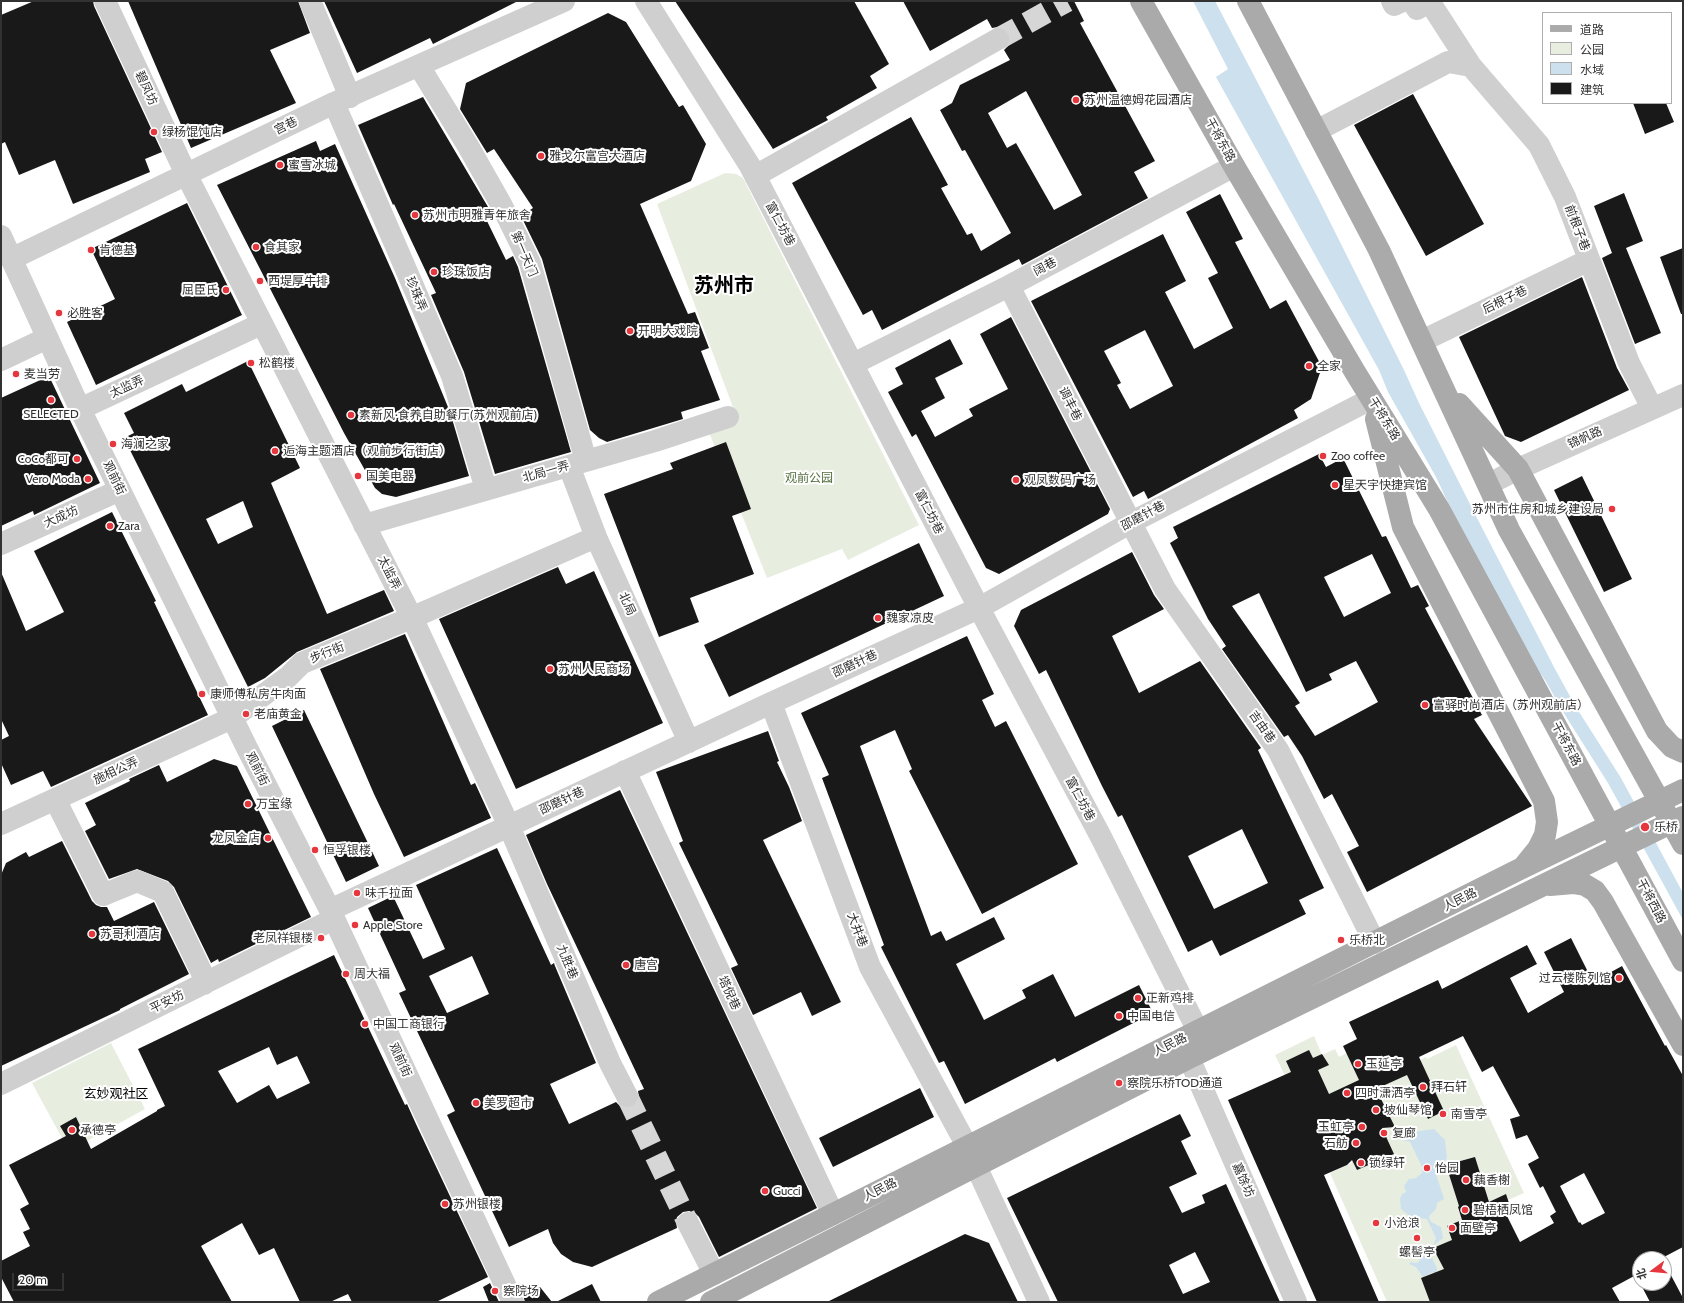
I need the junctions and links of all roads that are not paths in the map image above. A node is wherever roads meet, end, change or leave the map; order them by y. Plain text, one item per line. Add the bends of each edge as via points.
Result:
1 (105, 1) edge
2 (310, 1) edge
3 (564, 1) edge
4 (646, 1) edge
5 (1142, 1) edge
6 (1248, 1) edge
7 (1392, 1) edge
8 (1403, 1) edge
9 (1412, 1) edge
10 (1429, 1) edge
11 (998, 39) tunnel mouth
12 (419, 66) junction
13 (1471, 66) junction
14 (342, 100) junction
15 (1316, 132) junction
16 (1234, 166) junction
17 (186, 174) junction
18 (755, 176) junction
19 (1, 236) edge
20 (11, 259) junction
21 (1589, 260) junction
22 (1009, 286) junction
23 (261, 324) junction
24 (47, 338) junction
25 (1422, 341) junction
26 (1, 360) edge
27 (853, 364) junction
28 (1444, 388) junction
29 (1683, 395) edge
30 (1371, 399) junction
31 (1652, 408) junction
32 (80, 409) junction
33 (728, 417) dead end
34 (577, 463) junction
35 (1518, 469) junction
36 (1489, 484) junction
37 (120, 490) junction
38 (486, 490) junction
39 (1130, 523) junction
40 (364, 525) junction
41 (596, 537) junction
42 (1, 544) edge
43 (979, 608) junction
44 (412, 618) junction
45 (771, 703) junction
46 (232, 718) junction
47 (689, 742) junction
48 (1683, 752) edge
49 (625, 772) junction
50 (1683, 790) edge
51 (55, 799) junction
52 (1676, 817) edge
53 (1, 824) edge
54 (509, 826) junction
55 (1618, 842) joint
56 (1683, 844) edge
57 (1520, 869) junction
58 (1539, 887) junction
59 (332, 914) junction
60 (1375, 943) junction
61 (1683, 961) edge
62 (204, 984) junction
63 (1198, 1031) junction
64 (1683, 1045) edge
65 (1189, 1058) junction
66 (1, 1084) edge
67 (628, 1096) tunnel mouth
68 (967, 1146) junction
69 (976, 1166) junction
70 (833, 1214) junction
71 (688, 1223) tunnel mouth
72 (714, 1274) junction
73 (512, 1302) edge
74 (658, 1302) edge
75 (711, 1302) edge
76 (1039, 1302) edge
77 (1296, 1302) edge

1 - 17 street, 碧凤坊
2 - 14 street, 珍珠弄
3 - 12 street, 宫巷
4 - 18 street, 富仁坊巷
5 - 16 main road, 干将东路
6 - 15 main road
7 - 8 street via 1394,5
9 - 10 street, 前根子巷 via 1417,9
10 - 13 street, 前根子巷
11 - 18 street
12 - 14 street, 宫巷
12 - 34 street, 第一天门 via 502,206 530,263
13 - 15 street via 1448,62
13 - 21 street, 前根子巷 via 1539,145 1565,197
14 - 17 street, 宫巷
14 - 38 street, 珍珠弄 via 452,376
15 - 25 main road via 1379,250
16 - 22 street, 阔巷
16 - 30 main road, 干将东路
17 - 20 street, 宫巷
17 - 23 street, 太监弄
18 - 27 street, 富仁坊巷
19 - 20 street, 观前街
20 - 24 street, 观前街
21 - 25 street, 后根子巷
21 - 31 street, 前根子巷 via 1629,363
22 - 27 street, 阔巷
22 - 39 street, 调丰巷
23 - 32 street, 太监弄
23 - 40 street, 太监弄
24 - 26 street
24 - 32 street, 观前街
25 - 28 main road
27 - 43 street, 富仁坊巷
28 - 35 main road
28 - 36 main road
29 - 31 street, 锦帆路
30 - 39 street, 邵磨针巷
30 - 55 main road, 干将东路 via 1440,509
30 - 57 main road via 1403,527 1544,802 1547,822 1543,841
31 - 35 street, 锦帆路
32 - 37 street, 观前街
33 - 34 street, 北局一弄
34 - 38 street, 北局一弄
34 - 41 street, 北局
35 - 36 street, 锦帆路
35 - 48 main road via 1657,731 1672,747
36 - 52 main road via 1510,530
37 - 42 street, 大成坊
37 - 46 street, 观前街
38 - 40 street, 北局一弄
39 - 43 street, 邵磨针巷
39 - 60 street, 吉由巷 via 1165,590 1278,750
40 - 44 street, 太监弄
41 - 44 street, 步行街
41 - 47 street, 北局
43 - 45 street, 邵磨针巷
43 - 63 street, 富仁坊巷 via 1101,837
44 - 46 street, 步行街 via 302,663 288,677
44 - 54 street, 太监弄
45 - 47 street, 邵磨针巷
45 - 68 street, 大井巷 via 870,967
46 - 51 street, 施相公弄
46 - 59 street, 观前街
47 - 49 street, 邵磨针巷
49 - 54 street, 邵磨针巷
49 - 70 street, 塔倪巷
50 - 57 main road, 人民路
51 - 53 street, 施相公弄
51 - 62 street via 103,895 137,881 163,892 202,973
52 - 56 main road
52 - 58 main road, 人民路
54 - 59 street, 邵磨针巷
54 - 67 street, 九胜巷 via 610,1063
55 - 61 main road, 干将西路
57 - 60 main road, 人民路
58 - 64 main road via 1573,883 1585,885 1595,891 1604,902
58 - 65 main road, 人民路
59 - 62 street, 平安坊
59 - 73 street, 观前街
60 - 63 main road, 人民路
62 - 66 street, 平安坊
63 - 68 main road, 人民路
65 - 69 main road, 人民路
65 - 77 street, 嘉馀坊
68 - 70 main road, 人民路
69 - 75 main road, 人民路
69 - 76 street
70 - 72 main road, 人民路
71 - 72 street
72 - 74 main road, 人民路

